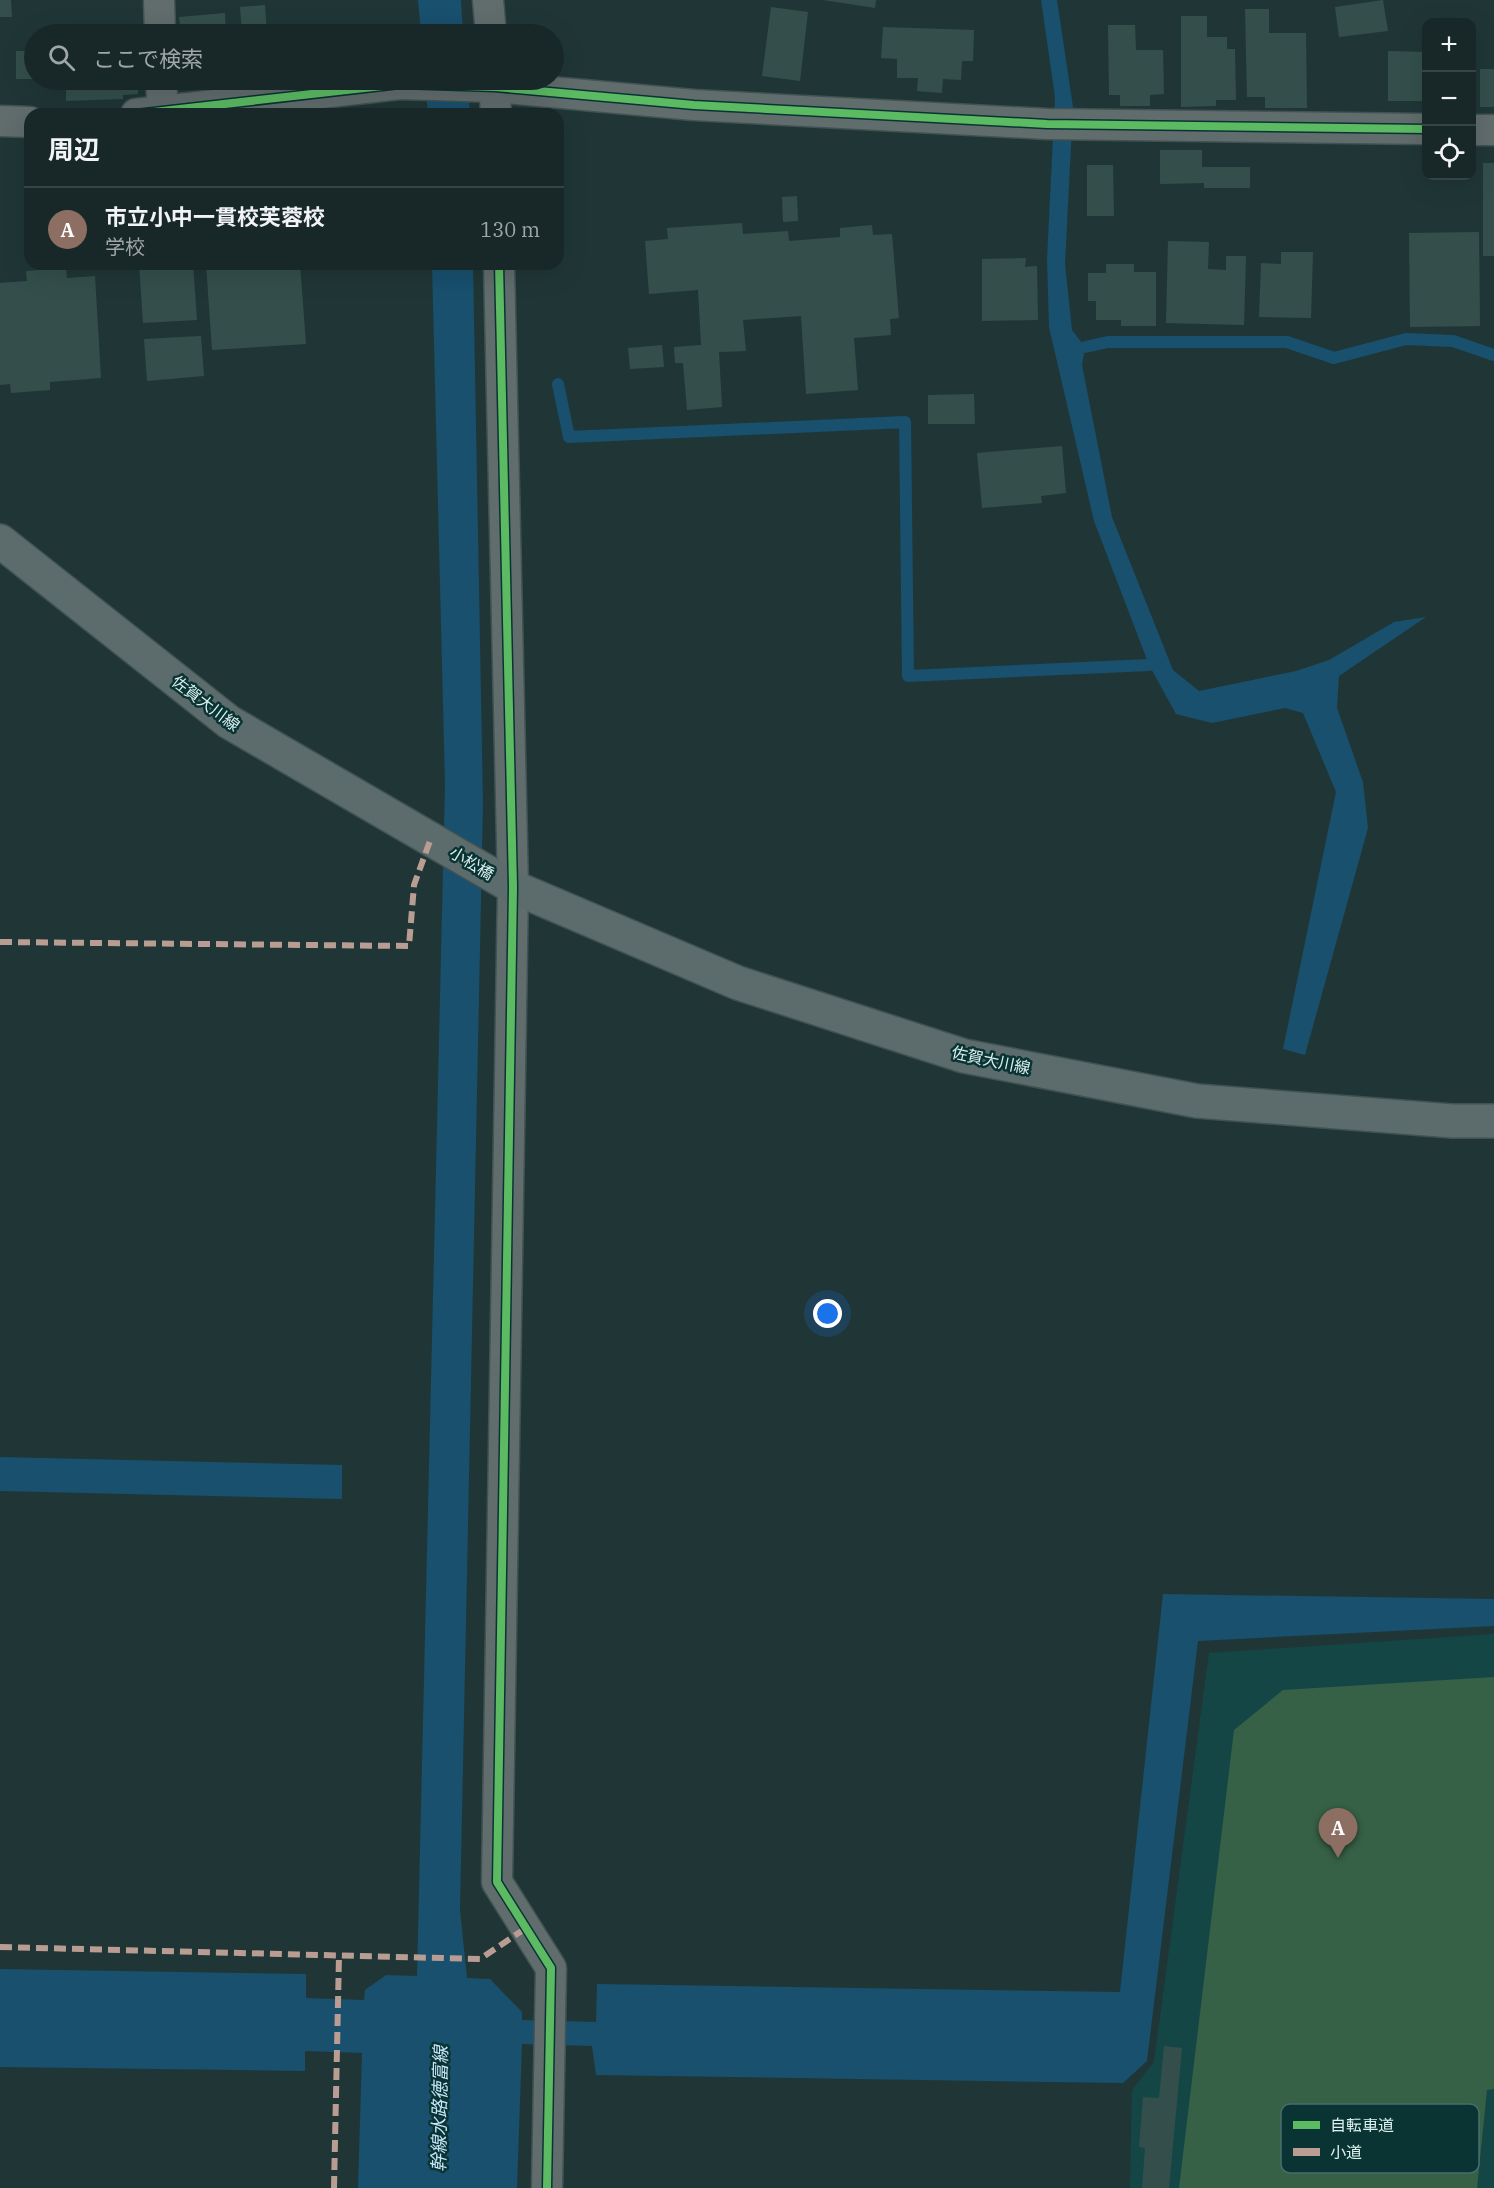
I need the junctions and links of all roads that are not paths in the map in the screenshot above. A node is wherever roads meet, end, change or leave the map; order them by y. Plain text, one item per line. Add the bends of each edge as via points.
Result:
1 (159, 0) edge
2 (488, 0) edge
3 (160, 24) edge
4 (490, 24) edge
5 (158, 90) edge
6 (348, 90) edge
7 (457, 90) edge
8 (495, 94) edge
9 (152, 108) edge
10 (193, 108) edge
11 (0, 121) edge
12 (24, 122) edge
13 (1422, 129) edge
14 (1476, 130) edge
15 (1494, 130) edge
16 (499, 270) edge
17 (0, 541) edge
18 (431, 838) joint
19 (513, 887) junction
20 (1494, 1121) edge
21 (547, 2188) edge

1 - 3 street
2 - 4 street
5 - 9 street
6 - 10 street
7 - 8 street
8 - 13 street via 1047,124
11 - 12 street
14 - 15 street
16 - 19 street
17 - 18 main road, 佐賀大川線 via 229,722
18 - 19 main road, 小松橋
19 - 20 main road, 佐賀大川線 via 738,983 964,1056 1197,1101
19 - 21 street via 497,1882 551,1968

